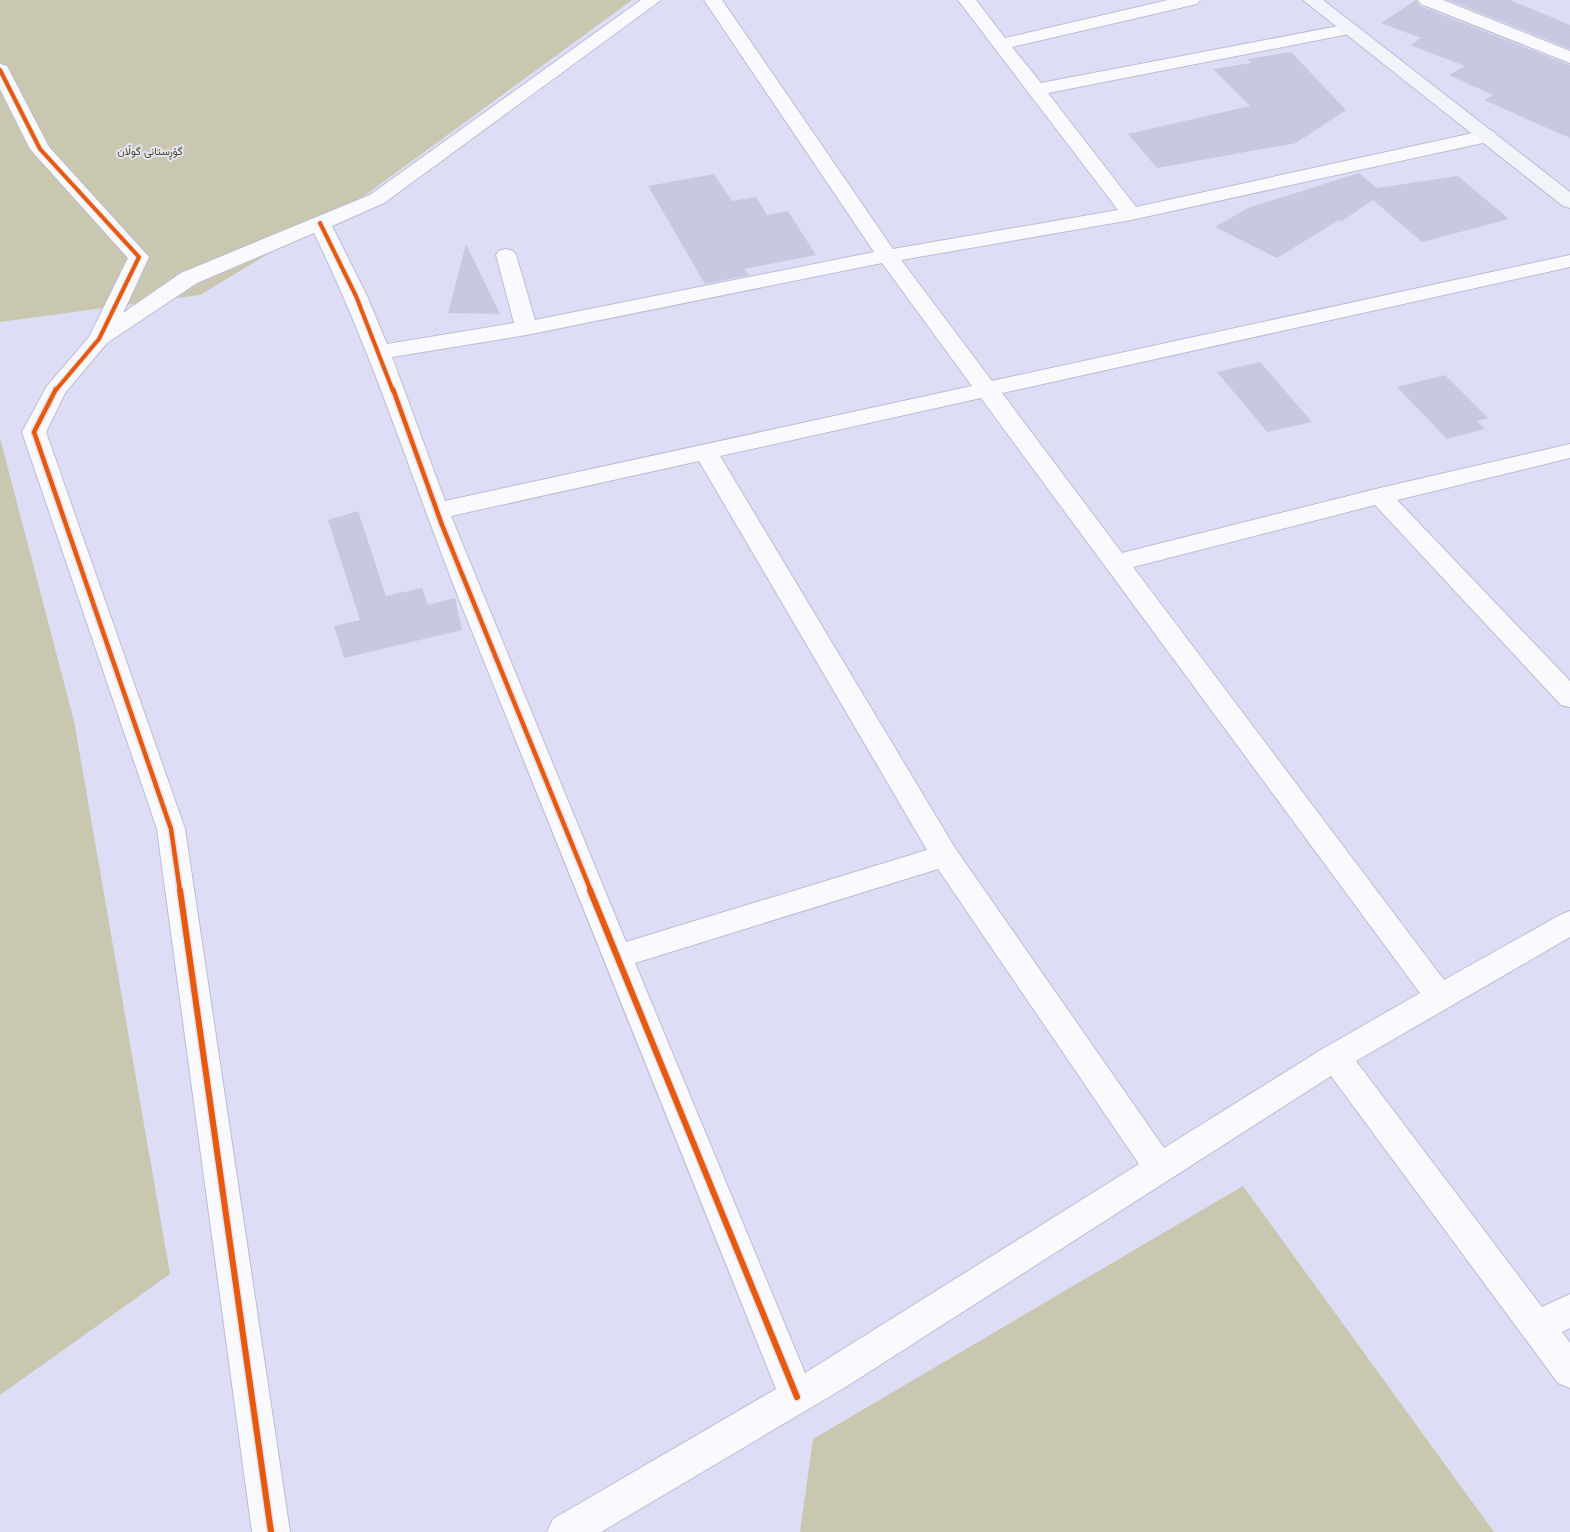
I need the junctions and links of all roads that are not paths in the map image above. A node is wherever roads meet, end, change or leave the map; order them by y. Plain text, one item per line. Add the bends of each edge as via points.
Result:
1 (652, 0) edge
2 (713, 0) edge
3 (967, 0) edge
4 (1191, 0) edge
5 (1312, 0) edge
6 (1426, 0) edge
7 (1349, 29) junction
8 (1002, 44) junction
9 (1570, 56) edge
10 (0, 70) edge
11 (1036, 90) junction
12 (1487, 136) junction
13 (1570, 202) edge
14 (1131, 214) junction
15 (320, 223) junction
16 (506, 255) dead end
17 (887, 256) junction
18 (1570, 261) edge
19 (526, 328) junction
20 (99, 339) junction
21 (379, 352) junction
22 (987, 390) junction
23 (1570, 451) edge
24 (706, 452) junction
25 (1380, 496) junction
26 (437, 511) junction
27 (1116, 563) junction
28 (1570, 698) edge
29 (945, 856) junction
30 (1570, 922) edge
31 (618, 956) junction
32 (1440, 997) junction
33 (1335, 1057) junction
34 (1159, 1167) junction
35 (1570, 1310) edge
36 (1537, 1326) junction
37 (1570, 1371) edge
38 (797, 1397) junction
39 (271, 1532) edge
40 (566, 1532) edge

1 - 15 street via 377,199
2 - 17 street
3 - 8 street
4 - 8 street
5 - 7 street
6 - 9 street
7 - 11 street
7 - 12 street
8 - 11 street
10 - 20 street via 40,149 139,257
11 - 14 street
12 - 13 street
12 - 14 street
14 - 17 street
15 - 20 street via 189,278
15 - 21 street
16 - 19 street
17 - 19 street
17 - 22 street
18 - 22 street
19 - 21 street
20 - 39 street via 55,391 34,432 171,828
21 - 26 street
22 - 24 street
22 - 27 street
23 - 25 street
24 - 26 street
24 - 29 street
25 - 27 street
25 - 28 street
26 - 31 street
27 - 32 street
29 - 31 street
29 - 34 street
30 - 32 street
31 - 38 street
32 - 33 street
33 - 34 street
33 - 36 street
34 - 38 street
35 - 36 street
36 - 37 street
38 - 40 street

